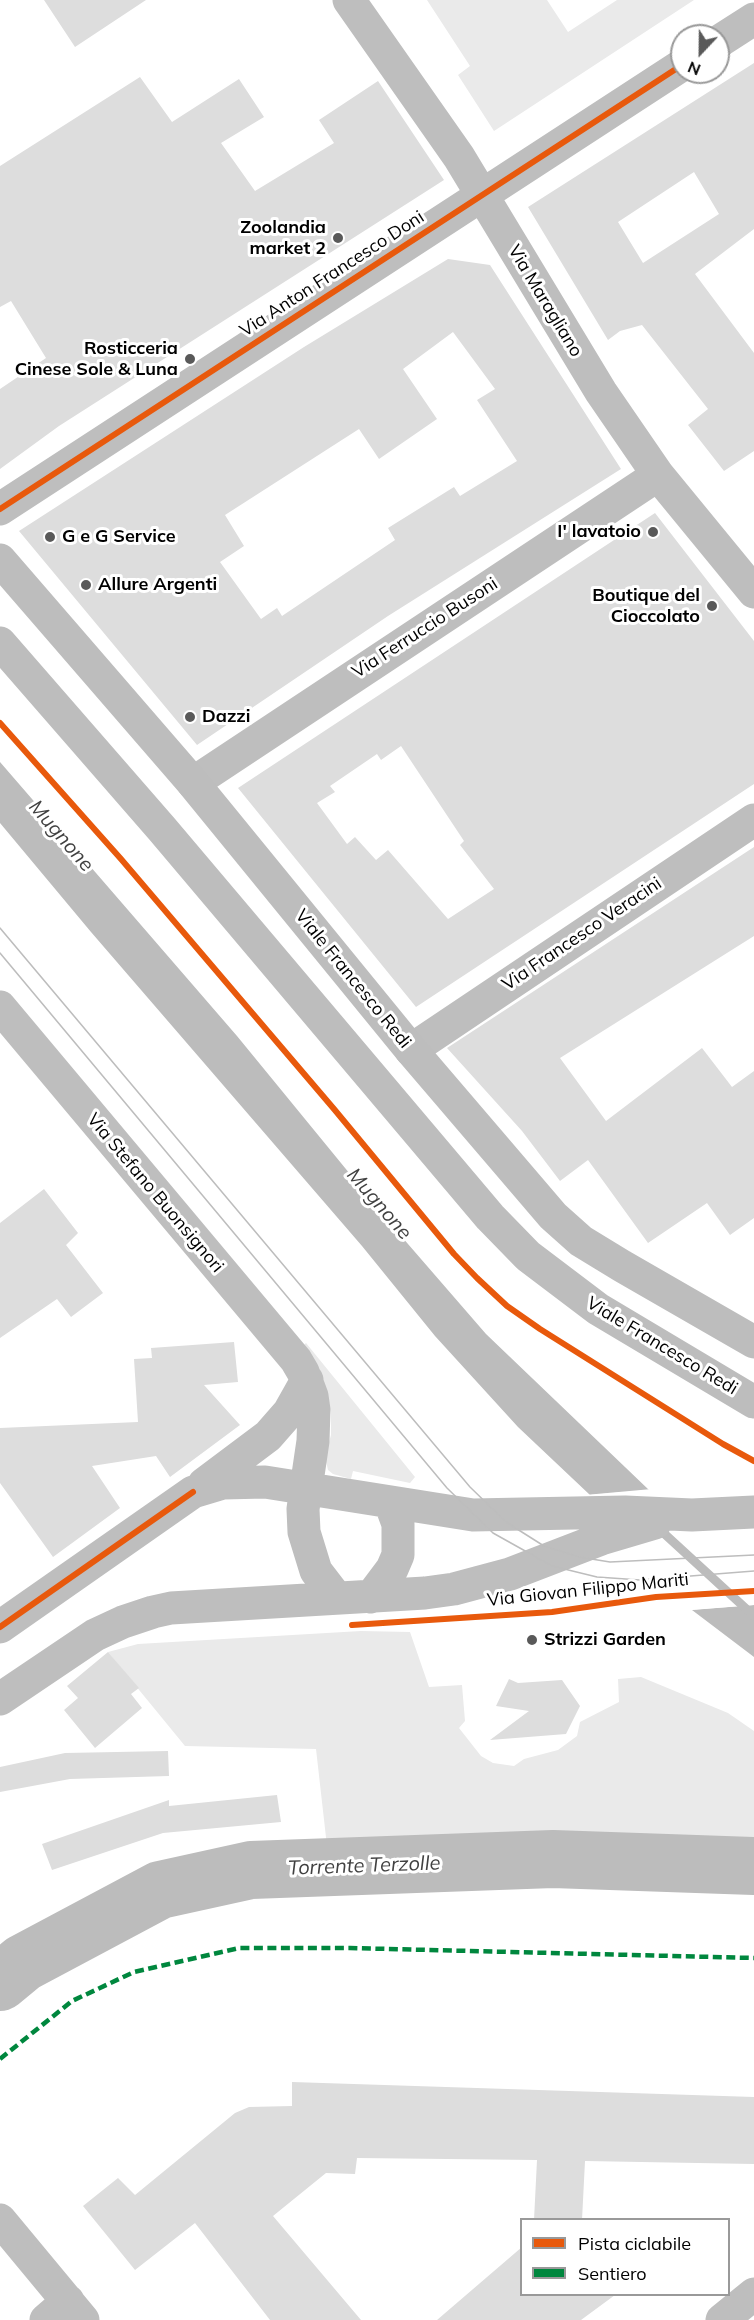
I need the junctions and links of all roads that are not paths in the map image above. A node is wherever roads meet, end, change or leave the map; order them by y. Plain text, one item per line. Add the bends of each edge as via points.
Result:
1 (349, 0) edge
2 (754, 19) edge
3 (730, 34) edge
4 (670, 73) edge
5 (481, 194) junction
6 (658, 475) junction
7 (0, 509) edge
8 (0, 560) edge
9 (754, 592) edge
10 (0, 643) edge
11 (193, 783) junction
12 (754, 820) edge
13 (0, 1007) edge
14 (411, 1050) junction
15 (754, 1342) edge
16 (307, 1380) junction
17 (754, 1402) edge
18 (306, 1489) junction
19 (193, 1492) junction
20 (390, 1502) junction
21 (754, 1512) edge
22 (692, 1515) junction
23 (336, 1597) junction
24 (371, 1597) junction
25 (0, 1627) edge
26 (0, 1699) edge
27 (0, 2220) edge
28 (754, 2294) edge
29 (66, 2314) edge
30 (722, 2320) edge

1 - 5 street, Via Maragliano
2 - 3 street
4 - 5 street, Via Anton Francesco Doni
5 - 6 street, Via Maragliano via 601,392
5 - 7 street, Via Anton Francesco Doni
6 - 9 street, Via Maragliano
6 - 11 street, Via Ferruccio Busoni
8 - 11 main road, Viale Francesco Redi
10 - 17 main road, Viale Francesco Redi via 490,1217 528,1256 598,1309
11 - 14 main road, Viale Francesco Redi
12 - 14 street, Via Francesco Veracini
13 - 16 street, Via Stefano Buonsignori via 296,1360
14 - 15 main road, Viale Francesco Redi via 565,1228 621,1266
16 - 18 street, Via Stefano Buonsignori via 314,1410
16 - 19 street via 289,1412 268,1436
18 - 19 street, Via Giovan Filippo Mariti via 245,1481
18 - 20 street, Via Giovan Filippo Mariti
18 - 23 street via 304,1519 308,1547 322,1582
19 - 25 street, Via Giovan Filippo Mariti
20 - 22 street, Via Giovan Filippo Mariti via 473,1515
20 - 24 street via 398,1524 398,1555
21 - 22 street, Via Giovan Filippo Mariti
22 - 24 street, Via Giovan Filippo Mariti via 601,1539 545,1562 454,1589
23 - 24 street, Via Giovan Filippo Mariti
23 - 26 street, Via Giovan Filippo Mariti via 171,1608 138,1617 95,1635
27 - 29 street
28 - 30 street

